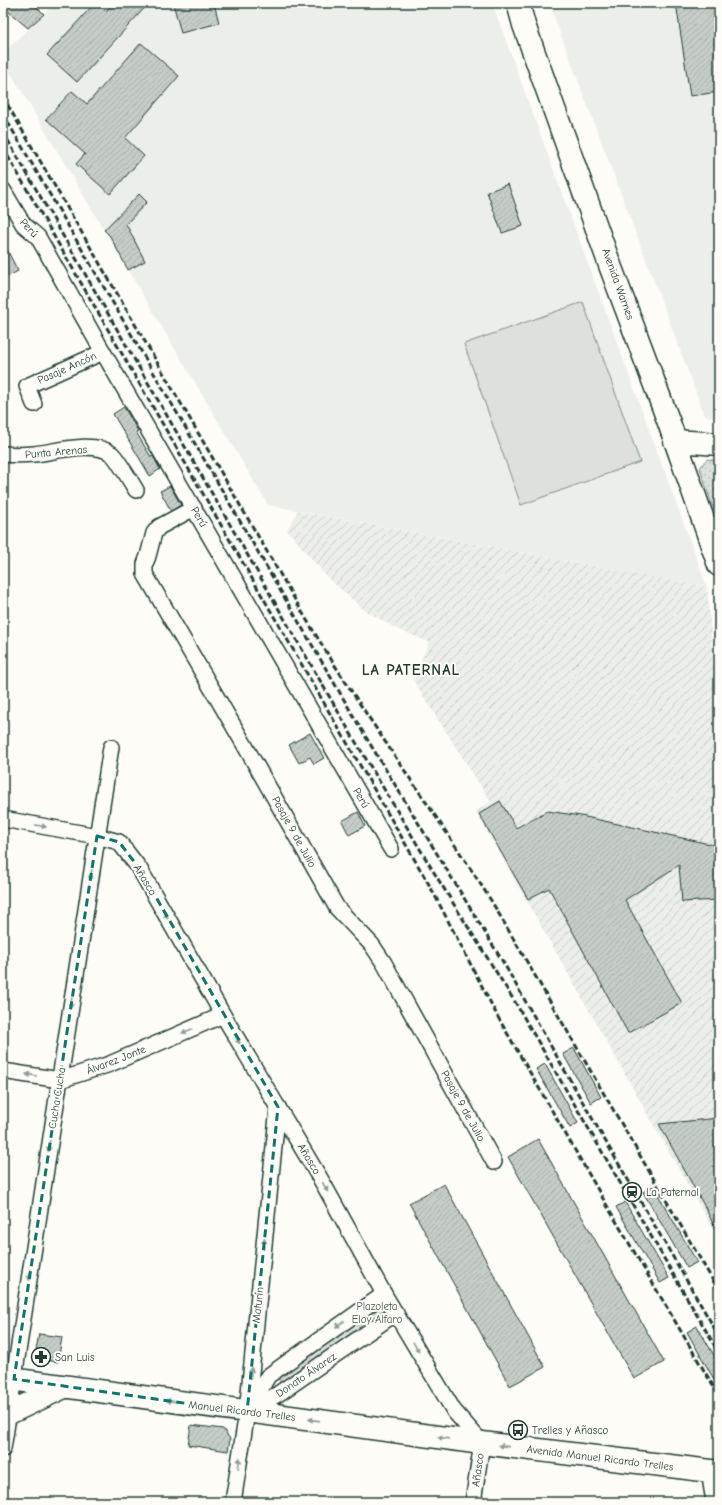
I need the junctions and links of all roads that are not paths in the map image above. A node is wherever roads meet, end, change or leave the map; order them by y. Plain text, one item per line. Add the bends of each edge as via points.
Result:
1 (518, 3) edge
2 (3, 190) edge
3 (103, 352) junction
4 (34, 404) dead end
5 (675, 441) junction
6 (719, 444) edge
7 (3, 454) edge
8 (136, 490) dead end
9 (194, 508) junction
10 (719, 565) edge
11 (111, 747) dead end
12 (3, 819) edge
13 (97, 836) junction
14 (390, 849) dead end
15 (223, 1016) junction
16 (3, 1071) edge
17 (60, 1080) junction
18 (278, 1107) junction
19 (494, 1162) dead end
20 (384, 1294) junction
21 (396, 1313) junction
22 (9, 1378) edge
23 (64, 1387) junction
24 (247, 1412) junction
25 (6, 1415) edge
26 (482, 1443) junction
27 (3, 1449) edge
28 (714, 1472) edge
29 (233, 1502) edge
30 (473, 1502) edge
31 (714, 1502) edge

1 - 5 main road, Avenida Warnes
2 - 3 street, Perú via 23,224 38,237
3 - 4 street, Pasaje Ancón via 27,386
3 - 9 street, Perú
5 - 6 main road
5 - 10 main road, Avenida Warnes
7 - 8 street, Punta Arenas via 101,448 113,454
9 - 14 street, Perú
9 - 19 street, Pasaje 9 de Julio via 154,533 145,564 145,574 337,908 372,945 384,963
11 - 13 street, Cucha Cucha
12 -> 13 street, Añasco
13 -> 15 street, Añasco via 119,842 139,868
13 -> 17 street, Cucha Cucha
15 -> 17 street, Álvarez Jonte via 110,1064
15 -> 18 street, Añasco
17 -> 16 street, Álvarez Jonte
17 -> 22 street, Cucha Cucha
18 -> 20 street, Añasco
24 -> 18 street, Maturín
20 - 21 street, Añasco
20 -> 24 street, Donato Álvarez via 268,1376
21 - 24 street, Donato Álvarez via 278,1394
21 -> 26 street, Añasco via 454,1411
22 - 23 main road, Manuel Ricardo Trelles
22 - 25 street, Cucha Cucha
24 -> 23 main road, Manuel Ricardo Trelles
23 - 25 main road
26 -> 24 main road, Manuel Ricardo Trelles
29 -> 24 street, Maturín
25 - 27 street, Cucha Cucha
28 -> 26 main road, Avenida Manuel Ricardo Trelles
26 - 30 street, Añasco
28 - 31 street

